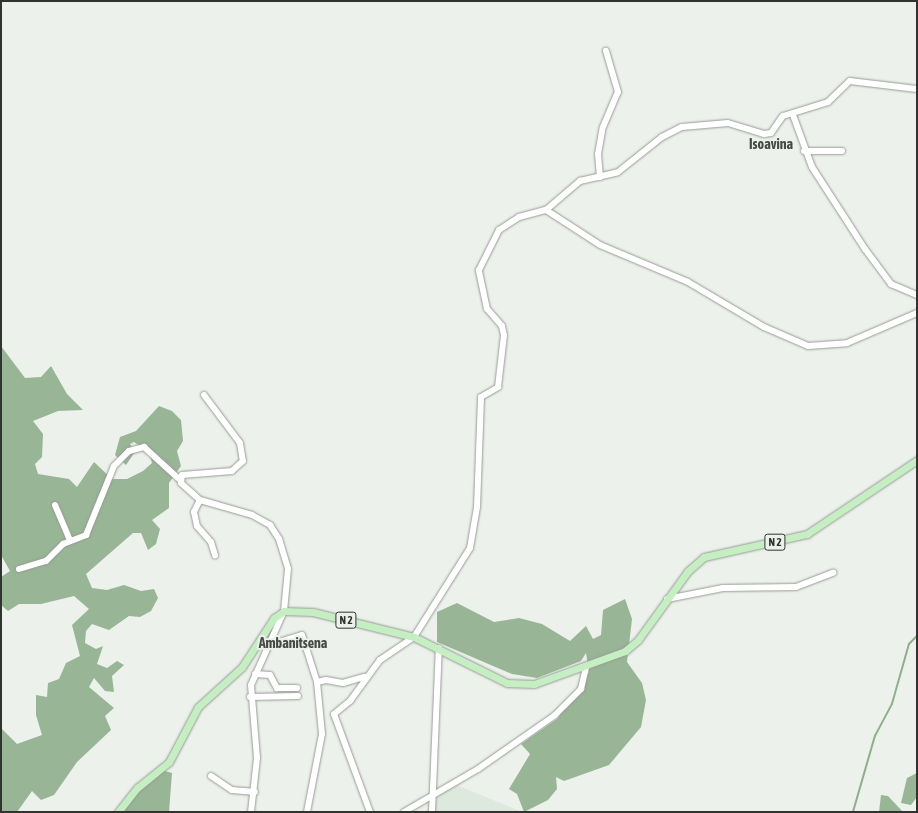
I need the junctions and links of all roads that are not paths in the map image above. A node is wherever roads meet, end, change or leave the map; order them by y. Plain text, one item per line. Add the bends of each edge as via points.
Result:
1 (606, 51) dead end
2 (917, 89) edge
3 (793, 115) junction
4 (804, 151) junction
5 (842, 151) dead end
6 (600, 177) junction
7 (546, 210) junction
8 (917, 295) edge
9 (917, 313) edge
10 (204, 395) dead end
11 (917, 460) edge
12 (179, 479) junction
13 (200, 500) junction
14 (55, 505) dead end
15 (70, 541) junction
16 (215, 555) dead end
17 (19, 569) dead end
18 (832, 573) dead end
19 (667, 599) junction
20 (284, 611) junction
21 (414, 637) junction
22 (269, 645) junction
23 (439, 648) junction
24 (586, 667) junction
25 (255, 674) junction
26 (364, 677) junction
27 (317, 682) junction
28 (297, 688) dead end
29 (298, 696) dead end
30 (250, 697) junction
31 (212, 776) dead end
32 (255, 792) junction
33 (431, 797) junction
34 (118, 812) edge
35 (251, 812) edge
36 (307, 812) edge
37 (370, 812) edge
38 (404, 812) edge
39 (432, 812) edge

1 - 6 street via 618,92 603,127 598,154
2 - 3 street via 850,81 828,102
3 - 4 street
3 - 6 street via 783,116 771,133 764,134 728,123 682,127 636,155 624,169
4 - 5 street
4 - 8 street via 825,190 891,284
6 - 7 street via 580,181 565,190
7 - 9 street via 600,245 688,282 764,326 808,346 842,345
7 - 21 street via 519,217 499,230 479,270 487,308 502,326 504,335 498,387 481,397 477,507 470,548
10 - 12 street via 240,443 243,461 232,471 188,474
11 - 19 main road, N 2 via 807,534 704,557 688,570
12 - 13 street via 187,492
12 - 15 street via 144,447 129,452 114,466 86,534
13 - 16 street via 194,512 197,526 211,542
13 - 20 street via 252,514 274,530 288,569
14 - 15 street
15 - 17 street via 46,561
18 - 19 street via 796,587 723,588
19 - 24 main road, N 2 via 631,647
20 - 21 main road, N 2 via 313,612
20 - 22 street
20 - 34 main road via 274,618 242,667 198,707 169,762 137,788
21 - 23 main road, N 2
21 - 26 street via 397,646
22 - 25 street
22 - 27 street via 302,635
23 - 24 main road, N 2 via 514,684 534,684
23 - 33 street
24 - 33 street via 581,688 555,715 478,769
25 - 28 street via 270,676 277,688
25 - 30 street
26 - 27 street via 343,683 326,680
26 - 37 street via 350,701 334,714
27 - 36 street via 322,734
29 - 30 street
30 - 32 street via 256,758
31 - 32 street via 232,790
32 - 35 street
33 - 38 street
33 - 39 street

